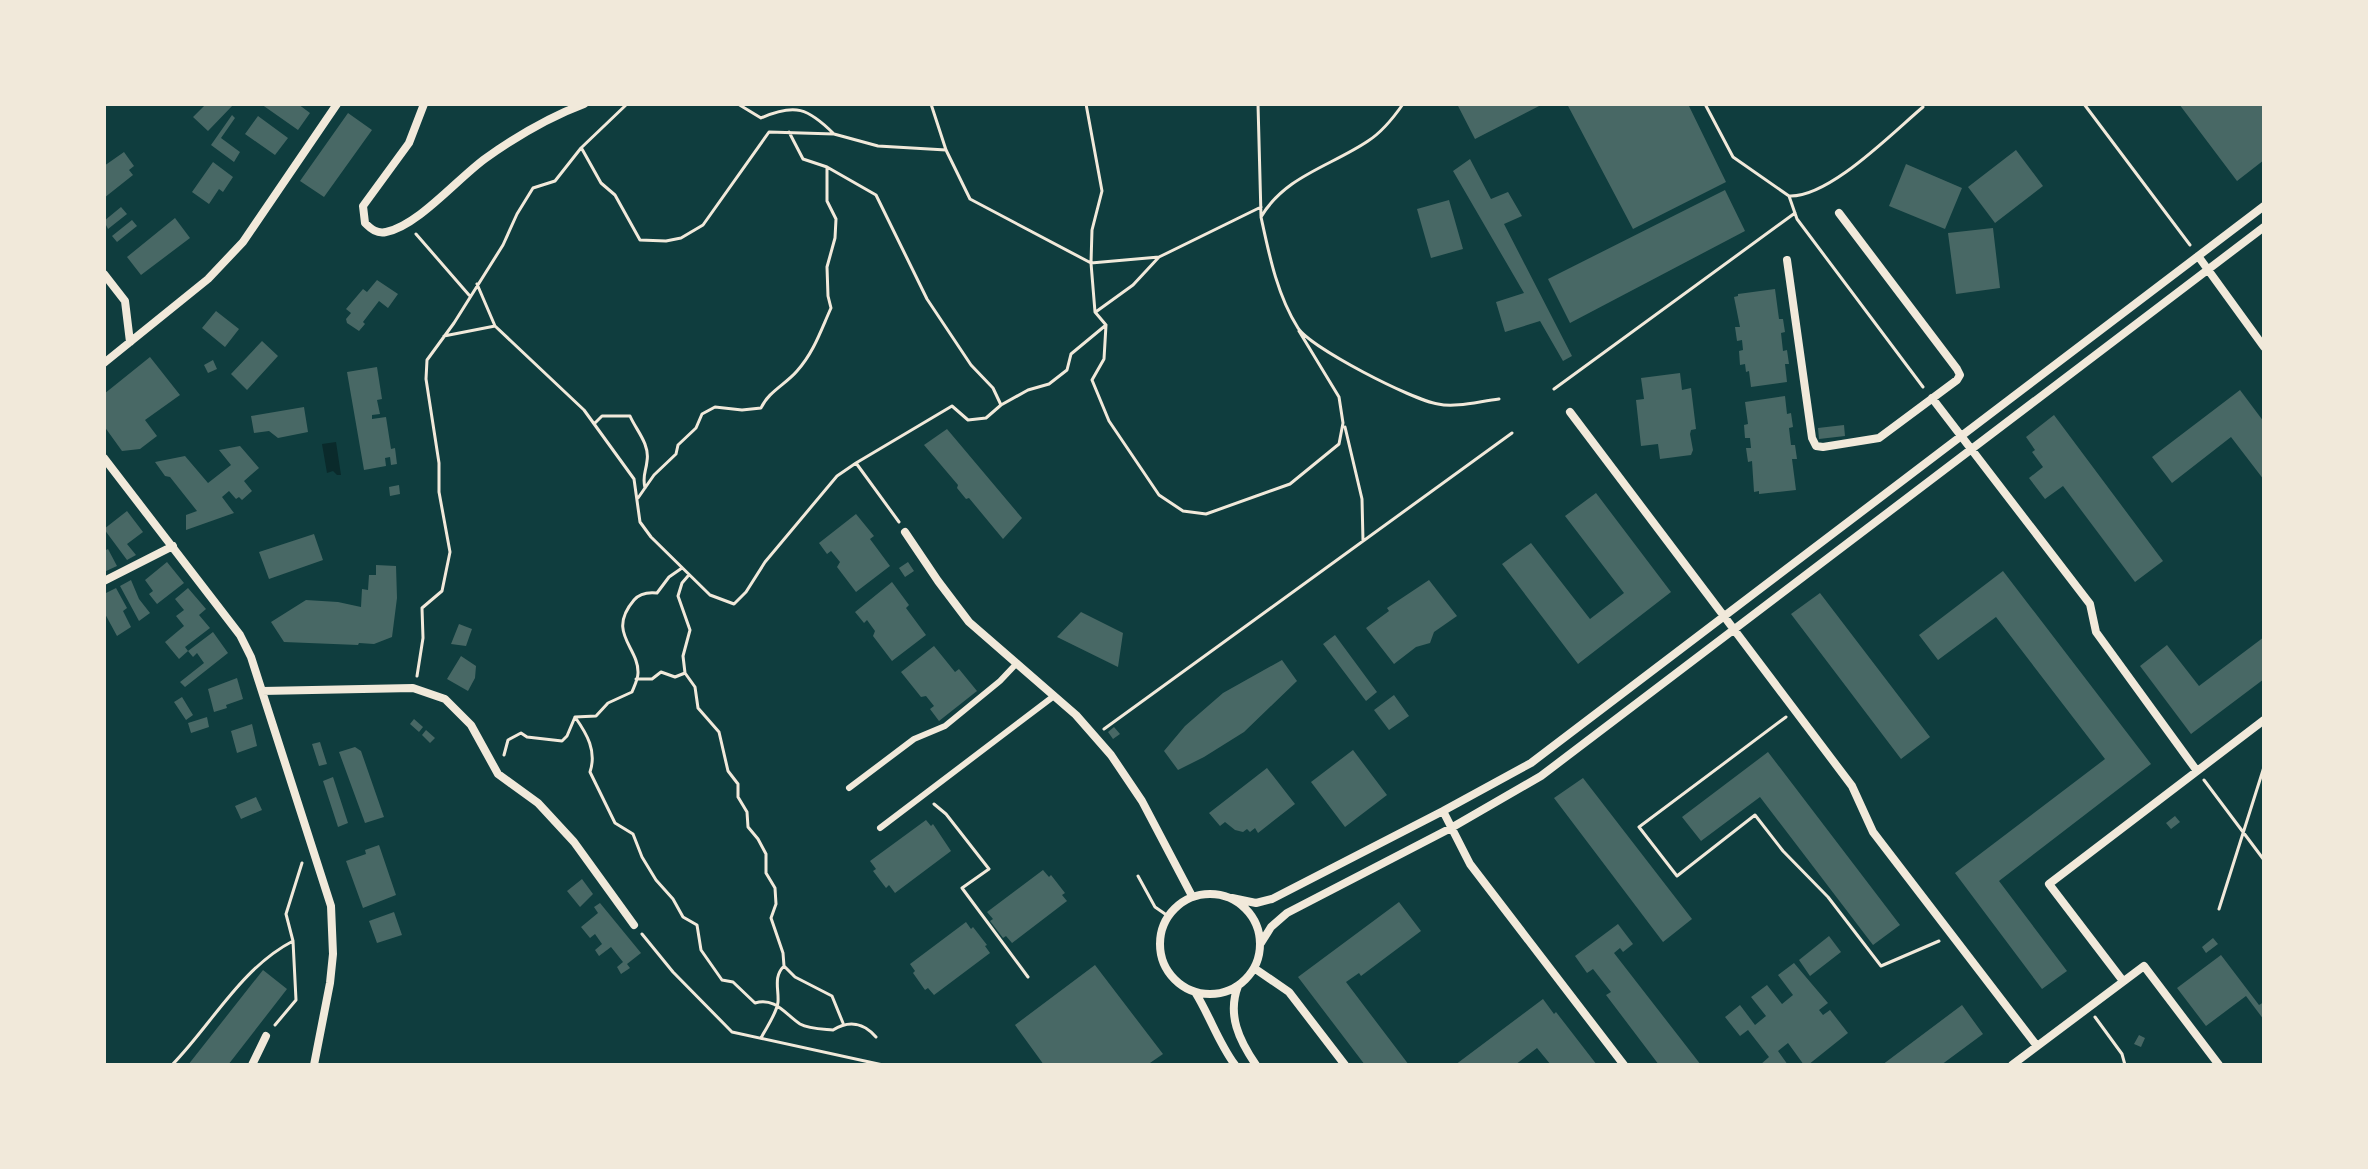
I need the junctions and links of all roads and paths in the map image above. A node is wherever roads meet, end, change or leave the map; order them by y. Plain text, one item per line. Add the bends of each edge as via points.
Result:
1 (337, 104) edge
2 (424, 104) edge
3 (584, 104) edge
4 (627, 104) edge
5 (738, 104) edge
6 (931, 104) edge
7 (1086, 104) edge
8 (1258, 104) edge
9 (1403, 104) edge
10 (1705, 104) edge
11 (2084, 104) edge
12 (789, 132) junction
13 (834, 134) junction
14 (581, 148) junction
15 (946, 150) junction
16 (827, 167) junction
17 (1789, 196) dead end
18 (2264, 206) edge
19 (1261, 207) junction
20 (1795, 213) dead end
21 (1839, 213) dead end
22 (1261, 217) junction
23 (2264, 227) edge
24 (420, 239) dead end
25 (2198, 256) junction
26 (1159, 257) junction
27 (1787, 260) dead end
28 (1091, 263) junction
29 (2208, 269) junction
30 (104, 274) edge
31 (477, 284) junction
32 (470, 296) junction
33 (1095, 312) junction
34 (1106, 325) junction
35 (495, 326) junction
36 (1299, 331) junction
37 (443, 336) junction
38 (130, 342) junction
39 (2264, 347) edge
40 (104, 363) edge
41 (1554, 389) dead end
42 (1932, 398) junction
43 (1499, 399) dead end
44 (1001, 405) junction
45 (1570, 412) dead end
46 (1343, 423) junction
47 (594, 424) junction
48 (1512, 433) dead end
49 (1960, 436) junction
50 (1970, 449) junction
51 (104, 458) edge
52 (856, 463) junction
53 (645, 488) junction
54 (638, 498) junction
55 (905, 532) joint
56 (1363, 541) junction
57 (173, 546) junction
58 (682, 568) junction
59 (689, 575) junction
60 (104, 581) edge
61 (1726, 615) junction
62 (1735, 628) junction
63 (1017, 663) junction
64 (685, 673) junction
65 (636, 679) junction
66 (413, 688) junction
67 (262, 691) junction
68 (1054, 696) junction
69 (1796, 710) junction
70 (575, 717) junction
71 (2264, 720) edge
72 (1094, 736) junction
73 (2264, 767) edge
74 (2197, 771) junction
75 (498, 774) junction
76 (849, 788) dead end
77 (923, 796) junction
78 (1443, 811) junction
79 (880, 828) dead end
80 (1451, 828) junction
81 (2243, 832) junction
82 (312, 847) junction
83 (2264, 860) edge
84 (1138, 876) dead end
85 (1192, 896) junction
86 (1232, 898) junction
87 (2219, 909) dead end
88 (1168, 916) junction
89 (634, 925) joint
90 (1950, 933) junction
91 (293, 941) junction
92 (1261, 943) junction
93 (784, 966) junction
94 (1254, 968) junction
95 (1028, 977) dead end
96 (2123, 981) junction
97 (1238, 986) junction
98 (1195, 992) junction
99 (777, 1005) junction
100 (2088, 1008) junction
101 (843, 1023) junction
102 (266, 1036) joint
103 (876, 1037) dead end
104 (761, 1038) junction
105 (2037, 1046) junction
106 (172, 1065) edge
107 (252, 1065) edge
108 (314, 1065) edge
109 (883, 1065) edge
110 (1235, 1065) edge
111 (1256, 1065) edge
112 (1345, 1065) edge
113 (1624, 1065) edge
114 (2012, 1065) edge
115 (2125, 1065) edge
116 (2219, 1065) edge

1 - 38 street via 243,242 208,279
2 - 3 street via 409,143 363,206 365,223 374,231 386,233 406,223 484,159 554,115
4 - 14 path
5 - 13 path via 761,118 784,108 807,112
6 - 15 path
7 - 28 path via 1102,191
8 - 19 path
9 - 22 path via 1371,140 1298,179 1270,201
10 - 17 path via 1733,157
11 - 25 path
12 - 13 path
12 - 14 path via 769,132 703,225 666,241 640,240
12 - 16 path via 803,159
13 - 15 path via 878,146
14 - 31 path via 555,181 533,188
15 - 28 path via 970,199
16 - 44 path via 876,195 927,299
16 - 53 path via 827,201 836,219 827,267 831,308 816,347 761,408 715,407 702,414
18 - 25 street
19 - 22 path
19 - 26 path
20 - 41 path
21 - 42 street via 1957,369 1957,380
22 - 36 path via 1272,267
23 - 29 street
24 - 32 path
25 - 29 street
25 - 49 street
26 - 28 path
26 - 33 path via 1133,285
27 - 42 street via 1816,446 1879,438
28 - 33 path
29 - 39 street
29 - 50 street
30 - 38 street via 125,301
31 - 32 path
31 - 35 path
32 - 37 path
33 - 34 path
34 - 44 path via 1071,354 1067,370 1049,384
34 - 46 path via 1104,359 1092,380 1109,421 1159,495 1183,511 1206,514 1290,484 1339,444
35 - 37 path
35 - 47 path
36 - 43 path via 1395,390 1439,405
36 - 46 path via 1339,397
37 - 66 path via 427,360 426,379 450,552 442,591 422,608 423,638
38 - 40 street
42 - 49 street
44 - 52 path via 986,418 968,420 952,406
45 - 61 street
46 - 56 path via 1362,499
47 - 53 path via 602,416 630,416 646,448
47 - 54 path via 634,479
48 - 56 path
49 - 50 street
49 - 61 street
50 - 62 street
50 - 74 street via 2090,604 2096,632
51 - 57 street
52 - 55 path
52 - 59 path via 837,476 734,604 710,595
53 - 54 path
54 - 58 path via 640,522
55 - 63 street via 969,622
56 - 72 path
57 - 60 street
57 - 67 street via 240,635
58 - 59 path
58 - 65 path via 657,593 637,596 626,611 623,627 636,659
59 - 64 path via 678,596 690,630
61 - 62 street
61 - 78 street via 1531,763
62 - 69 street
62 - 80 street via 1541,776
63 - 68 street
63 - 76 lane via 945,726 914,739
64 - 65 path
64 - 93 path via 695,687 698,708 719,732 748,827 766,854 766,873 775,888 771,918
65 - 70 path via 632,692 608,703 596,716
66 - 67 street
66 - 75 street via 445,699 471,725
67 - 82 street
68 - 72 street
68 - 77 lane
69 - 90 street via 1852,786 1873,832
69 - 90 path via 1639,827 1677,876 1755,815 1881,966
70 - 75 path via 562,741 521,733 508,740
70 - 99 path via 588,735 594,760 590,772 615,823 633,834 656,880 683,917 697,925 710,966 755,1003
71 - 74 street
72 - 85 street via 1142,801
73 - 81 path
74 - 81 path
74 - 96 street via 2049,884
75 - 89 street via 538,803 574,842
77 - 79 lane
77 - 95 path via 946,814 989,869 962,888
78 - 80 street
78 - 86 street via 1272,899 1256,903
80 - 92 street via 1287,913
80 - 113 street via 1470,864
81 - 83 path
81 - 87 path
82 - 91 path via 286,914
82 - 108 street via 331,906 333,954
84 - 88 path via 1155,907
85 - 86 street
85 - 88 street
86 - 92 street via 1253,917
88 - 98 street via 1161,930 1162,961 1181,985
89 - 104 path via 732,1032
90 - 105 street
91 - 102 path via 296,1000
91 - 106 path via 249,973
92 - 94 street
93 - 99 path via 776,981
93 - 101 path via 832,996
94 - 97 street
94 - 112 street via 1289,992
96 - 100 street
96 - 116 street via 2144,966
97 - 98 street via 1225,992
97 - 111 street via 1233,999 1236,1029
98 - 110 street
99 - 101 path via 802,1025 833,1030
99 - 104 path
100 - 105 street
100 - 115 path
101 - 103 path via 868,1027
102 - 107 street
104 - 109 path
105 - 114 street

